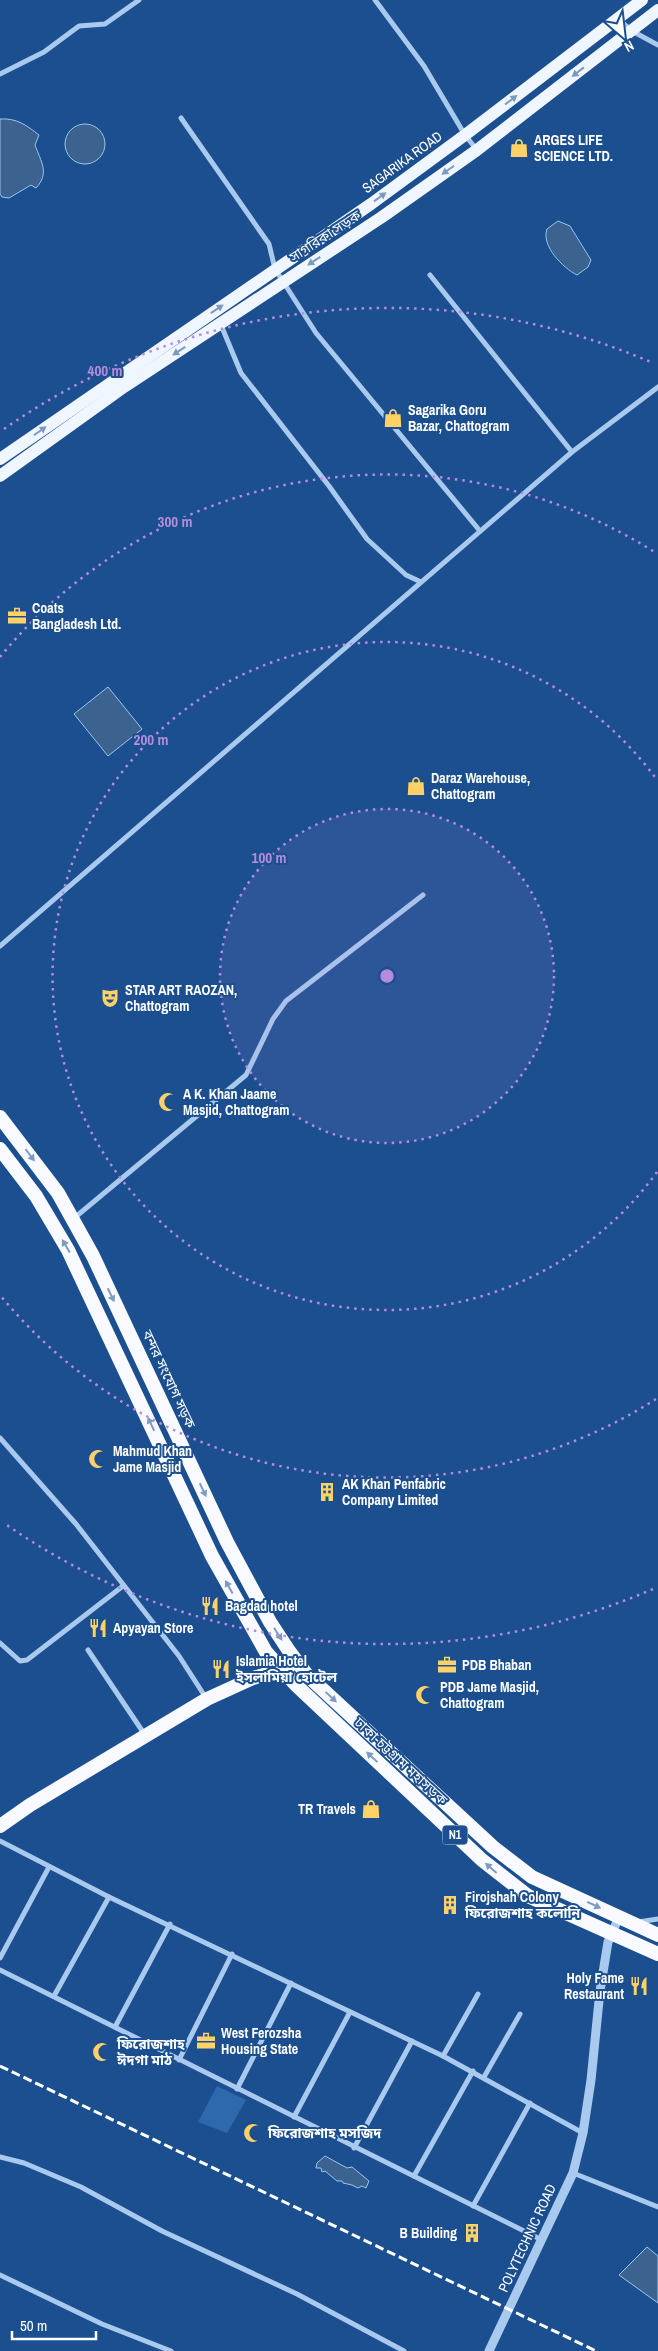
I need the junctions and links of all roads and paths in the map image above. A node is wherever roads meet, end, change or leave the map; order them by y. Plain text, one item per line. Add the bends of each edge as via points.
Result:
1 (139, 0) edge
2 (375, 0) edge
3 (642, 0) edge
4 (658, 10) edge
5 (618, 19) junction
6 (632, 31) junction
7 (658, 45) edge
8 (0, 74) edge
9 (181, 118) dead end
10 (465, 135) junction
11 (477, 150) junction
12 (275, 269) junction
13 (430, 276) dead end
14 (282, 281) junction
15 (221, 324) junction
16 (658, 387) edge
17 (572, 452) junction
18 (0, 459) edge
19 (0, 476) edge
20 (480, 530) junction
21 (421, 582) junction
22 (422, 895) dead end
23 (0, 946) edge
24 (0, 1117) edge
25 (0, 1149) edge
26 (73, 1220) junction
27 (0, 1438) edge
28 (124, 1586) junction
29 (0, 1643) edge
30 (88, 1650) dead end
31 (297, 1662) junction
32 (283, 1671) junction
33 (207, 1699) junction
34 (145, 1735) junction
35 (0, 1826) edge
36 (0, 1841) edge
37 (49, 1867) junction
38 (109, 1897) junction
39 (619, 1916) junction
40 (658, 1919) edge
41 (632, 1922) junction
42 (170, 1924) junction
43 (612, 1932) junction
44 (658, 1934) edge
45 (232, 1954) junction
46 (658, 1954) edge
47 (0, 1958) edge
48 (0, 1970) edge
49 (291, 1983) junction
50 (478, 1994) dead end
51 (54, 1996) junction
52 (350, 2012) junction
53 (520, 2014) dead end
54 (115, 2027) junction
55 (412, 2041) junction
56 (443, 2056) junction
57 (179, 2060) junction
58 (473, 2071) junction
59 (484, 2078) junction
60 (237, 2089) junction
61 (530, 2102) junction
62 (294, 2117) junction
63 (583, 2133) junction
64 (354, 2148) junction
65 (0, 2157) edge
66 (573, 2172) junction
67 (414, 2176) junction
68 (472, 2206) junction
69 (658, 2207) edge
70 (542, 2240) junction
71 (0, 2275) edge
72 (171, 2351) edge
73 (404, 2351) edge
74 (488, 2351) edge

1 - 8 street via 105,24 79,26 44,52
2 - 10 street via 424,66
3 - 5 main road, SAGARIKA ROAD
4 - 6 main road, সাগরিকা সড়ক
5 - 6 street
10 -> 5 main road, SAGARIKA ROAD
6 - 7 street
6 -> 11 main road, সাগরিকা সড়ক
9 - 12 street via 269,244
10 - 11 street
12 -> 10 main road, SAGARIKA ROAD
11 -> 14 main road, সাগরিকা সড়ক
12 - 14 street
18 -> 12 main road, SAGARIKA ROAD
13 - 17 street
14 - 15 main road, সাগরিকা সড়ক
14 - 20 street via 316,334
15 -> 19 main road, সাগরিকা সড়ক via 124,387
15 - 21 street via 240,372 366,539 406,575
16 - 17 street
17 - 20 street
20 - 21 street
21 - 23 street
22 - 26 street via 286,1001 246,1075
24 -> 26 highway, বন্দর সংযোগ সড়ক via 58,1193
32 -> 25 highway via 255,1636 212,1556 68,1250 36,1196
26 -> 31 highway, বন্দর সংযোগ সড়ক via 227,1542 270,1622
27 - 28 street via 76,1524
28 - 29 street via 26,1660 16,1659
28 - 33 street via 179,1656
30 - 34 street
31 - 32 highway
31 -> 39 highway, ঢাকা-চট্টগ্রাম মহাসড়ক / N1 via 342,1708 525,1873
32 - 33 highway via 253,1678
43 -> 32 highway, ঢাকা-চট্টগ্রাম মহাসড়ক / N1 via 515,1888
33 - 34 highway
34 - 35 highway
36 - 37 street
37 - 38 street
37 - 47 street
38 - 42 street
38 - 51 street
39 - 41 highway, ঢাকা-চট্টগ্রাম মহাসড়ক / N1
39 - 43 street, POLYTECHNIC ROAD
40 - 41 street
41 - 44 highway, ঢাকা-চট্টগ্রাম মহাসড়ক / N1
42 - 45 street
42 - 54 street
43 - 46 highway, ঢাকা-চট্টগ্রাম মহাসড়ক / N1
43 - 63 street, POLYTECHNIC ROAD via 600,1991
45 - 49 street
45 - 57 street
48 - 51 street
49 - 52 street
49 - 60 street
50 - 56 street
51 - 54 street
52 - 55 street
52 - 62 street
53 - 59 street
54 - 57 street
55 - 56 street
55 - 64 street
56 - 58 street
57 - 60 street
58 - 59 street
58 - 67 street
59 - 61 street
60 - 62 street
61 - 63 street
61 - 68 street
62 - 64 street
63 - 66 street, POLYTECHNIC ROAD
64 - 67 street
65 - 73 street via 24,2163 81,2187
66 - 69 street
66 - 70 street, POLYTECHNIC ROAD
67 - 68 street
68 - 70 street
70 - 74 street, POLYTECHNIC ROAD
71 - 72 street via 102,2324

